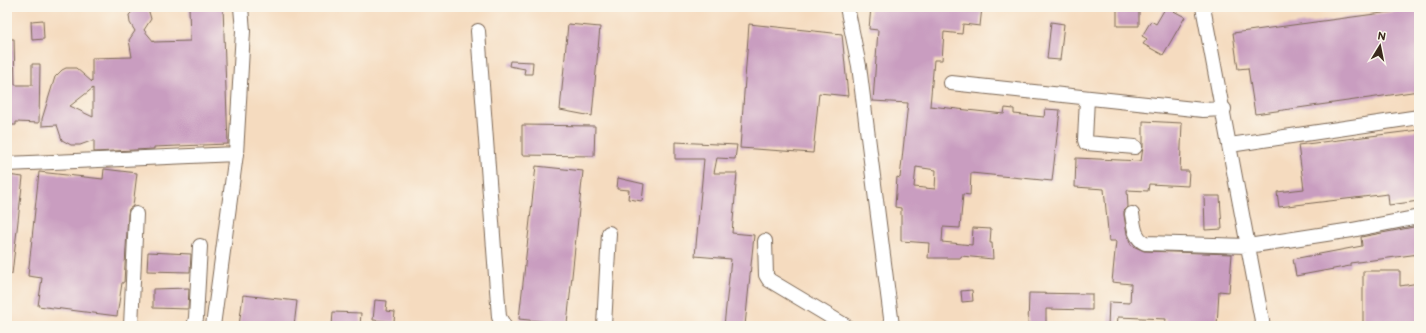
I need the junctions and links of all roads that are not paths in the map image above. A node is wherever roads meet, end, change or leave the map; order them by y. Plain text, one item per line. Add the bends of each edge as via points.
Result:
1 (241, 7) edge
2 (847, 7) edge
3 (1203, 7) edge
4 (478, 32) dead end
5 (951, 83) dead end
6 (1087, 98) junction
7 (1224, 109) junction
8 (1419, 117) edge
9 (1230, 145) junction
10 (1135, 147) dead end
11 (236, 154) junction
12 (7, 164) edge
13 (136, 214) dead end
14 (1132, 214) dead end
15 (1419, 217) edge
16 (609, 233) dead end
17 (765, 241) dead end
18 (200, 246) dead end
19 (1248, 246) junction
20 (131, 326) edge
21 (194, 326) edge
22 (213, 326) edge
23 (504, 326) edge
24 (604, 326) edge
25 (846, 326) edge
26 (892, 326) edge
27 (1263, 326) edge

1 - 11 street via 244,31
2 - 26 street via 859,66
3 - 7 street
4 - 23 street via 499,317
5 - 6 street
6 - 7 street via 1203,110
6 - 10 street via 1086,143
7 - 9 street
8 - 9 street
9 - 19 street
11 - 12 street
11 - 22 street
13 - 20 street
14 - 19 street via 1136,235 1145,244
15 - 19 street
16 - 24 street
17 - 25 street via 766,275 769,280
18 - 21 street
19 - 27 street

